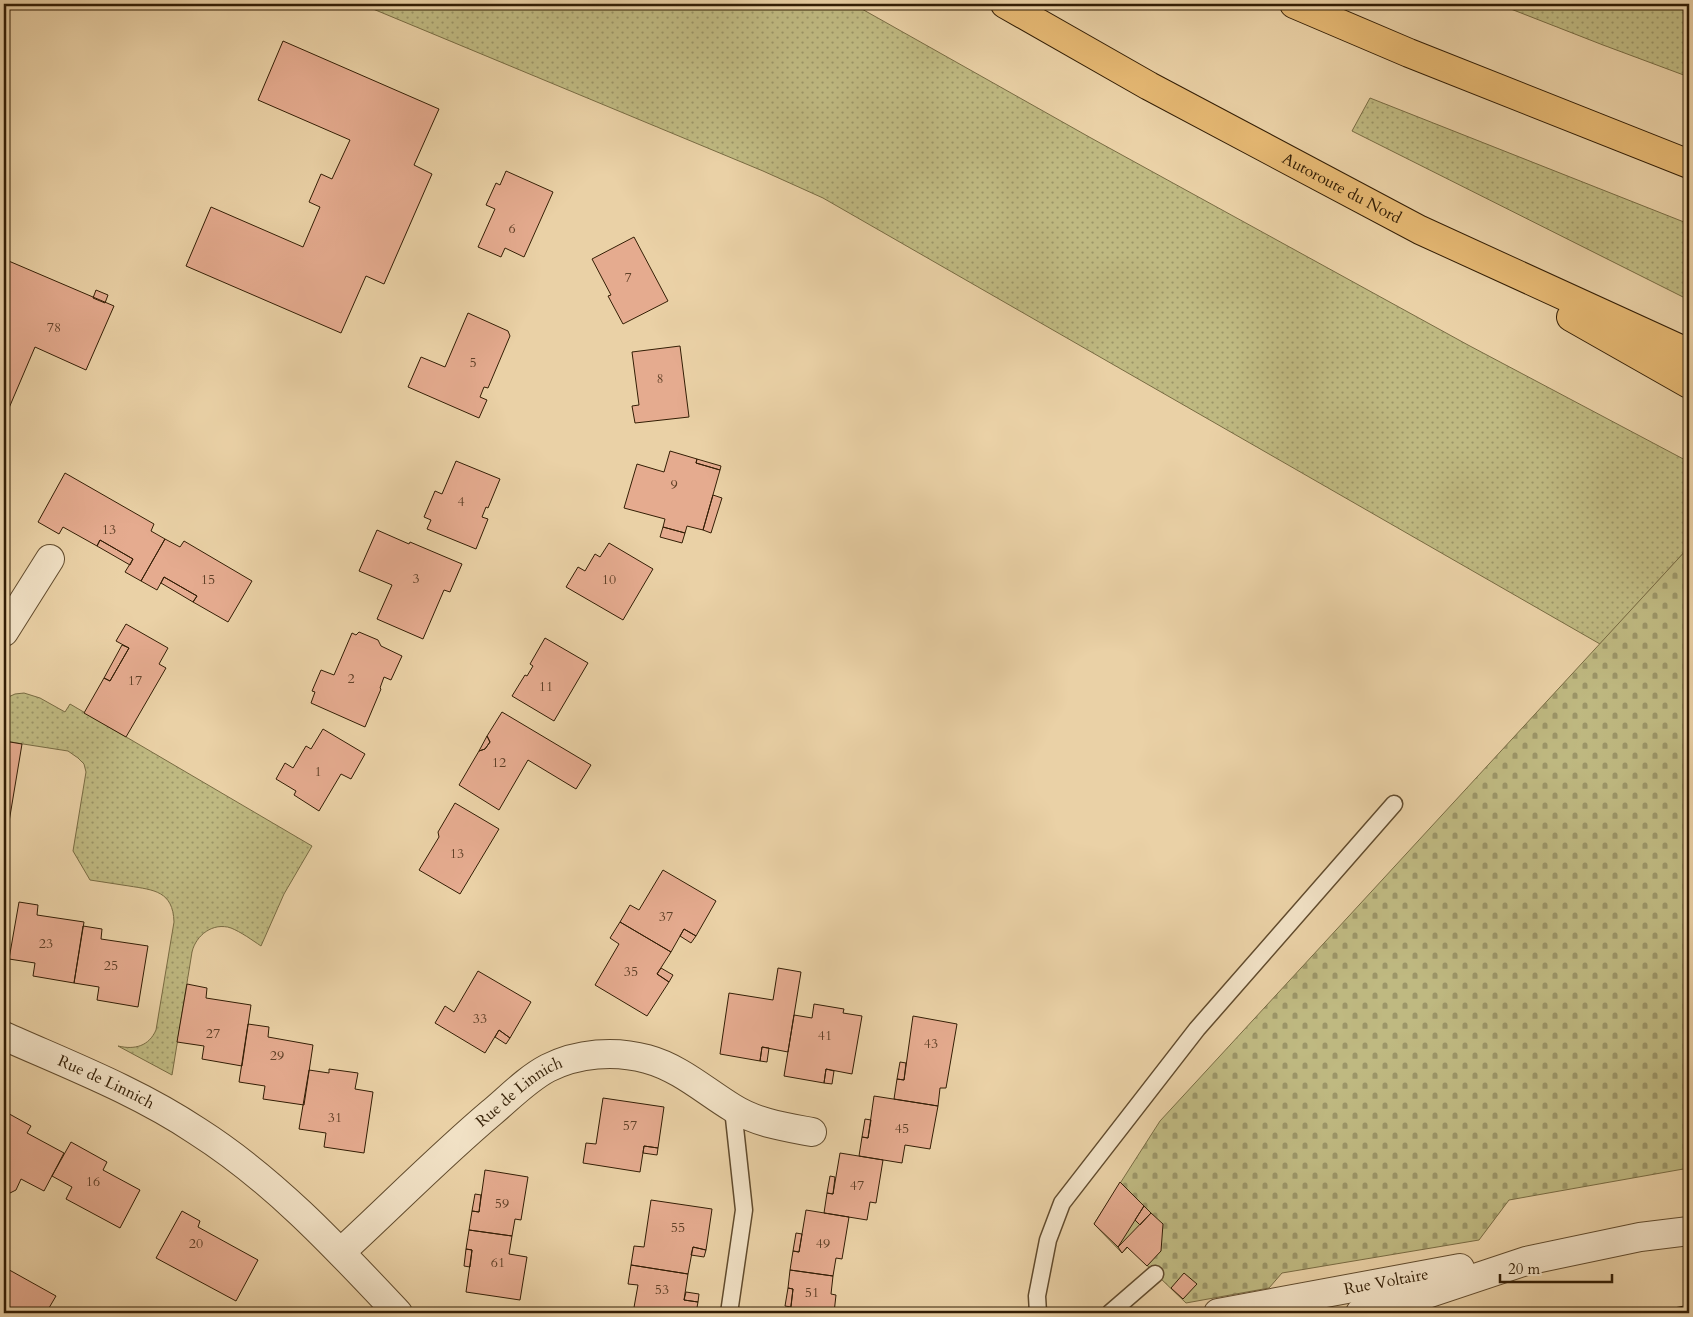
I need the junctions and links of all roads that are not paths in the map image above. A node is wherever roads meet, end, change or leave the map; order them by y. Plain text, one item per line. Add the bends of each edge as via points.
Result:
1 (1005, 4) edge
2 (1294, 4) edge
3 (1409, 53) junction
4 (1689, 144) edge
5 (1689, 164) edge
6 (1420, 230) junction
7 (1689, 354) edge
8 (1689, 384) edge
9 (50, 559) dead end
10 (4, 632) edge
11 (1394, 804) dead end
12 (4, 1036) edge
13 (733, 1109) junction
14 (812, 1132) dead end
15 (1689, 1222) edge
16 (1689, 1231) edge
17 (1640, 1237) junction
18 (341, 1252) junction
19 (1526, 1260) junction
20 (1155, 1274) dead end
21 (1232, 1312) edge
22 (398, 1313) edge
23 (729, 1313) edge
24 (1038, 1313) edge
25 (1110, 1313) edge
26 (1360, 1313) edge

1 - 6 highway, Autoroute du Nord via 1149,86
2 - 3 highway
3 - 4 highway
3 - 5 highway
6 - 7 highway, Autoroute du Nord
6 - 8 highway
9 - 10 street
11 - 24 lane via 1197,1029 1062,1203 1048,1240 1037,1296
12 - 18 street, Rue de Linnich via 118,1086 198,1131 284,1198
13 - 14 street, Rue de Linnich via 769,1124
13 - 18 street, Rue de Linnich via 691,1079 648,1059 606,1054 566,1060 534,1076
13 - 23 lane via 744,1210
15 - 17 street, Rue Voltaire
16 - 17 street, Rue Voltaire
17 - 19 street, Rue Voltaire
18 - 22 street, Rue de Linnich
19 - 21 street, Rue Voltaire via 1462,1268
19 - 26 street, Rue Voltaire via 1400,1303
20 - 25 lane

